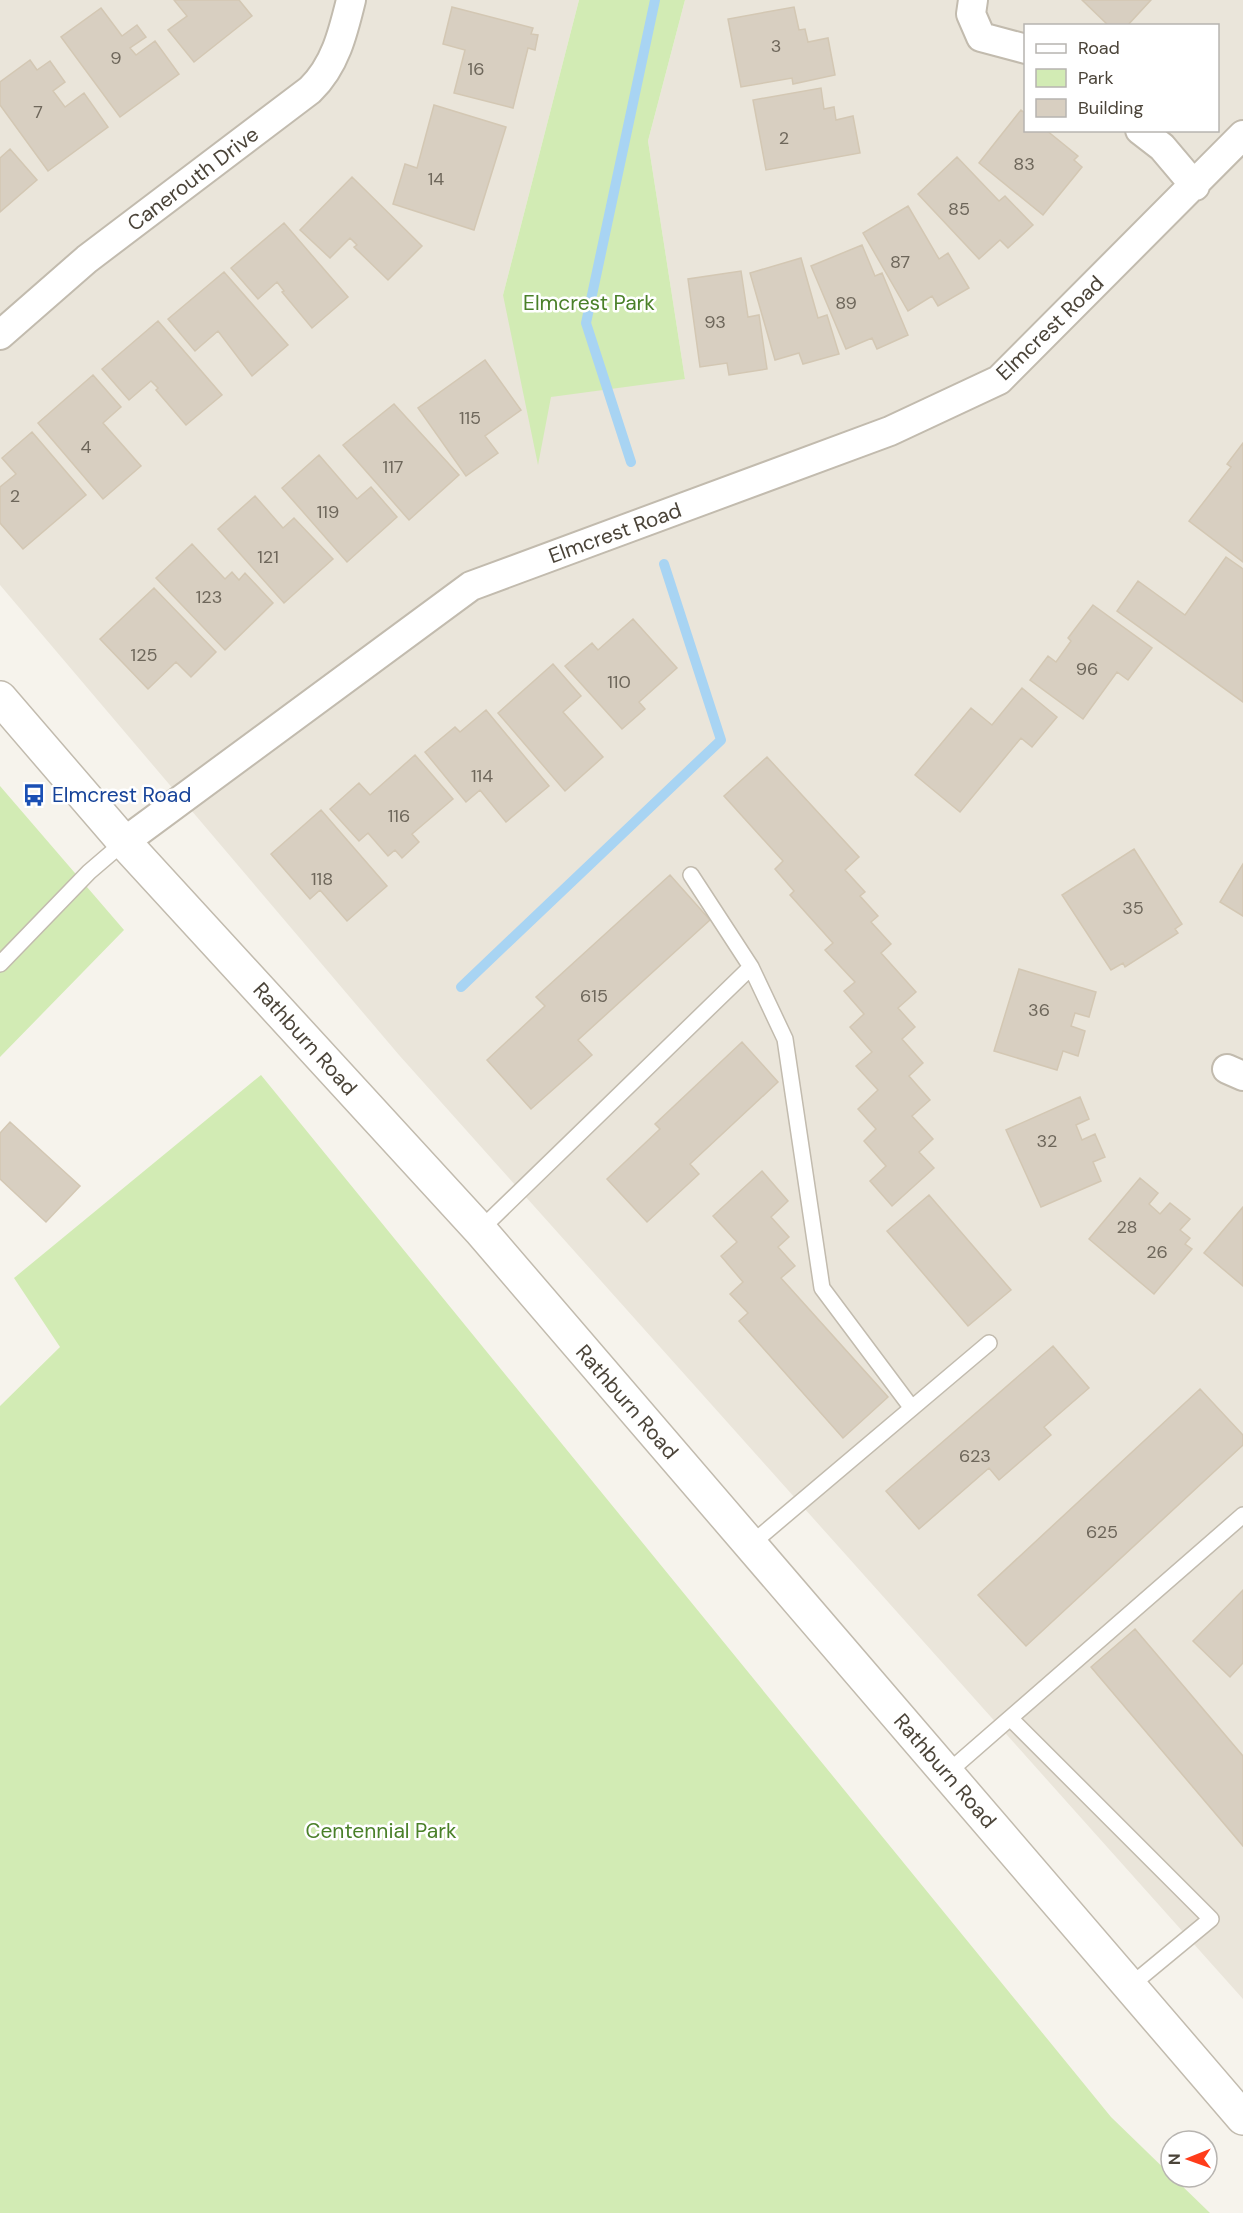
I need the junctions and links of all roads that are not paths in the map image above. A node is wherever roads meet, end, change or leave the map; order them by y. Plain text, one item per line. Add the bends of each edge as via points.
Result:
1 (351, 0) edge
2 (973, 0) edge
3 (1024, 48) edge
4 (1142, 132) edge
5 (1243, 135) edge
6 (1195, 186) junction
7 (0, 334) edge
8 (0, 698) edge
9 (124, 842) junction
10 (691, 875) dead end
11 (0, 964) edge
12 (751, 967) junction
13 (480, 1230) junction
14 (989, 1343) dead end
15 (911, 1407) junction
16 (1243, 1515) edge
17 (750, 1545) junction
18 (1010, 1718) junction
19 (947, 1773) junction
20 (1130, 1986) junction
21 (1243, 2118) edge

1 - 7 street, Canerouth Drive via 333,60 310,90 87,259
2 - 3 street via 971,14 981,37
4 - 6 street
5 - 6 street, Elmcrest Road
6 - 9 street, Elmcrest Road via 999,380 890,431 471,586
8 - 9 street, Rathburn Road
9 - 11 lane, Elmcrest Road
9 - 13 street, Rathburn Road
10 - 12 lane
12 - 13 lane
12 - 15 lane via 786,1039 822,1288
13 - 17 street, Rathburn Road
14 - 15 lane
15 - 17 lane
16 - 18 lane
17 - 19 street, Rathburn Road
18 - 19 lane
18 - 20 lane via 1211,1919
19 - 20 street, Rathburn Road
20 - 21 street, Rathburn Road

